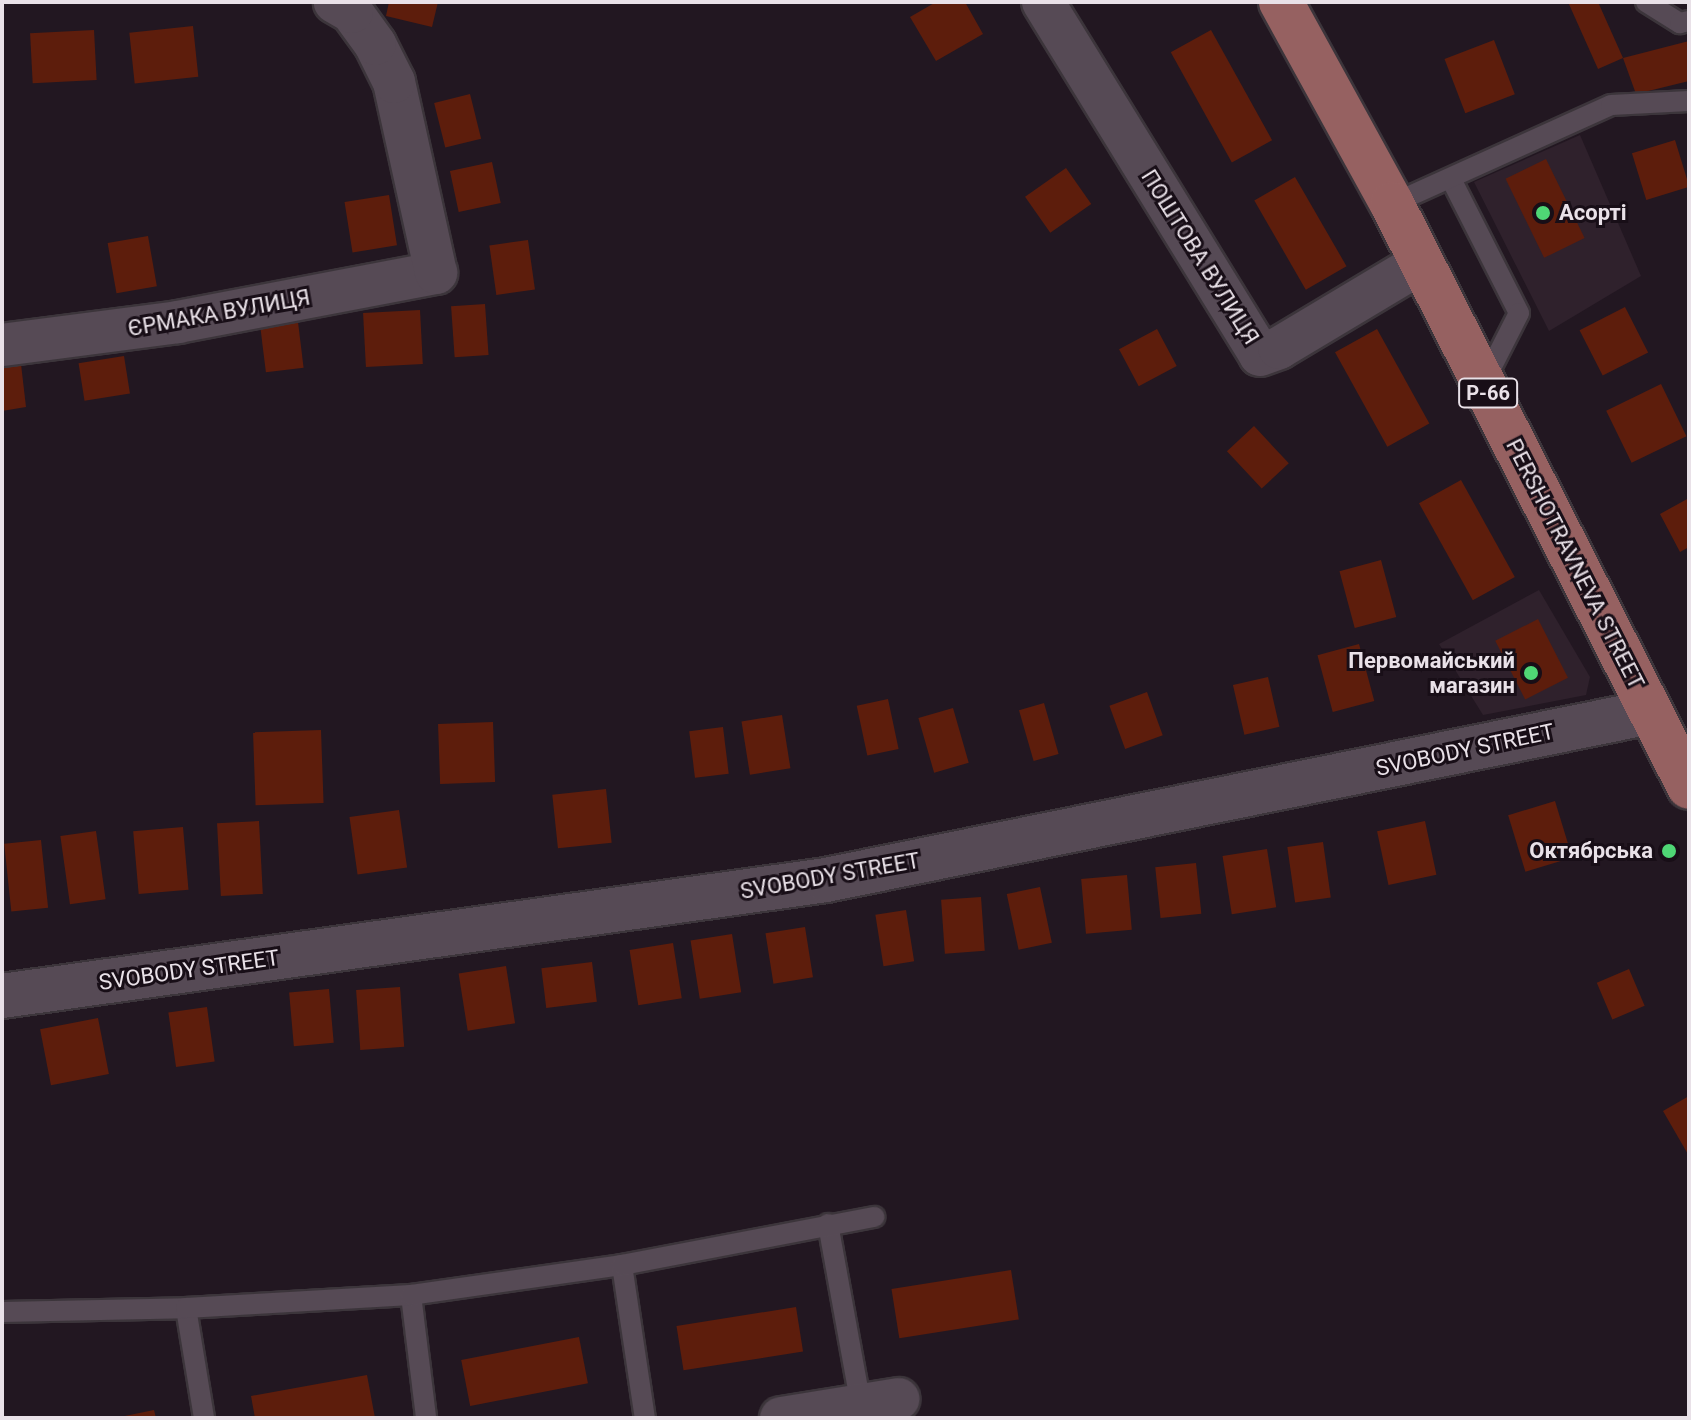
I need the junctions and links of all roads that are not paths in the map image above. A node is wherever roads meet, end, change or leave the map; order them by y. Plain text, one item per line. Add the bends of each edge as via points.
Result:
1 (335, 2) edge
2 (1043, 2) edge
3 (1281, 2) edge
4 (1646, 2) edge
5 (1689, 21) edge
6 (1689, 101) edge
7 (1451, 179) junction
8 (1392, 204) junction
9 (1421, 263) junction
10 (2, 345) edge
11 (1483, 384) junction
12 (1650, 712) junction
13 (1687, 779) edge
14 (2, 996) edge
15 (874, 1217) dead end
16 (828, 1224) junction
17 (622, 1265) junction
18 (411, 1295) junction
19 (186, 1308) junction
20 (2, 1312) edge
21 (880, 1402) joint
22 (204, 1418) edge
23 (426, 1418) edge
24 (645, 1418) edge
25 (781, 1418) edge

1 - 10 street, ЄРМАКА ВУЛИЦЯ via 352,12 394,82 436,273 178,322
2 - 9 street, ПОШТОВА ВУЛИЦЯ via 1260,355
3 - 8 main road, PERSHOTRAVNEVA STREET / Р-66
4 - 5 lane via 1680,23
6 - 7 lane via 1611,105
7 - 8 lane
7 - 11 lane via 1519,313
8 - 9 main road, PERSHOTRAVNEVA STREET / Р-66
9 - 11 main road, PERSHOTRAVNEVA STREET / Р-66
11 - 12 main road, PERSHOTRAVNEVA STREET / Р-66
12 - 13 main road, PERSHOTRAVNEVA STREET / Р-66
12 - 14 street, SVOBODY STREET via 826,880
15 - 16 lane
16 - 17 lane
16 - 21 lane
17 - 18 lane
17 - 24 lane
18 - 19 lane
18 - 23 lane
19 - 20 lane
19 - 22 lane
21 - 25 street

